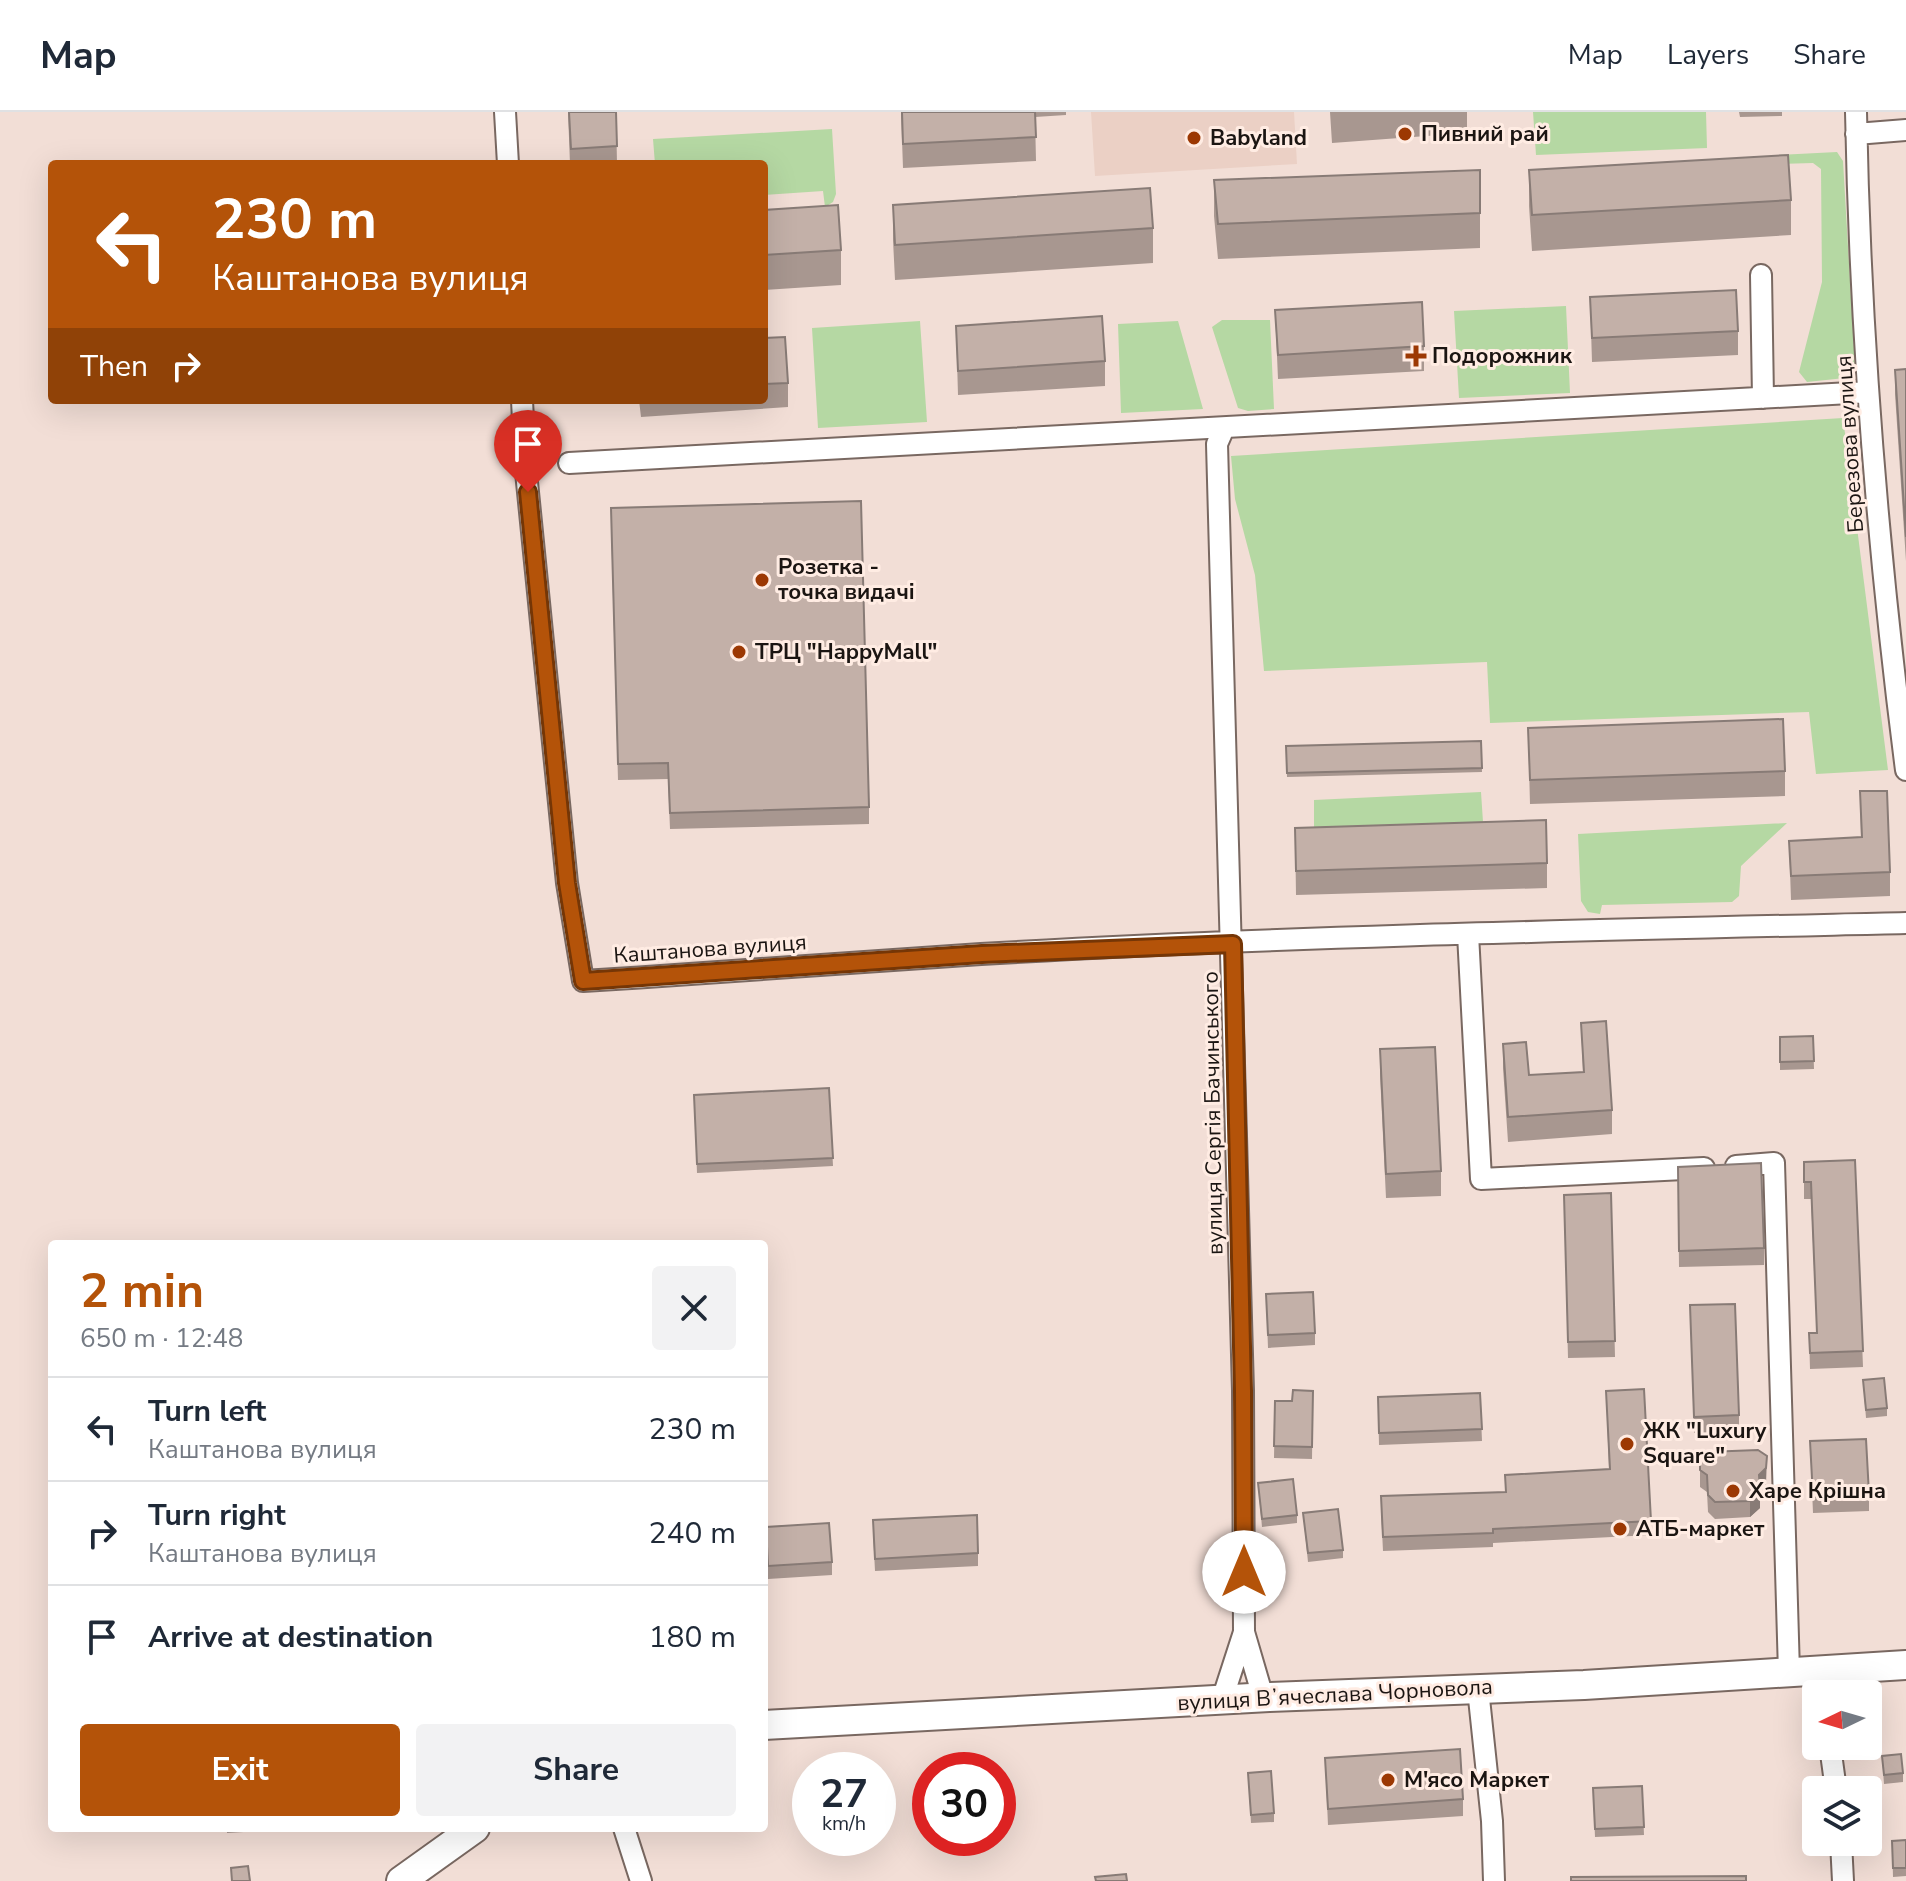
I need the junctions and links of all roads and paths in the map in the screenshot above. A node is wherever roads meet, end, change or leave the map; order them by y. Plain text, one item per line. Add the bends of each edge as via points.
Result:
1 (505, 112) edge
2 (1856, 112) edge
3 (1906, 130) edge
4 (1856, 134) junction
5 (508, 160) edge
6 (1761, 275) dead end
7 (1868, 392) junction
8 (1763, 398) junction
9 (522, 404) edge
10 (1224, 428) junction
11 (569, 463) dead end
12 (1906, 770) edge
13 (1906, 923) edge
14 (1468, 934) junction
15 (1233, 944) junction
16 (1244, 1632) junction
17 (1906, 1665) edge
18 (1789, 1672) junction
19 (1814, 1680) edge
20 (1830, 1680) edge
21 (1478, 1689) junction
22 (1263, 1697) junction
23 (1222, 1700) junction
24 (768, 1725) edge
25 (469, 1832) edge
26 (625, 1832) edge
27 (1842, 1856) edge
28 (401, 1881) edge
29 (641, 1881) edge
30 (1494, 1881) edge
31 (1843, 1881) edge

1 - 5 street
2 - 4 street, Березова вулиця
3 - 4 street
4 - 7 street, Березова вулиця
6 - 8 street
7 - 8 street
7 - 12 street, Березова вулиця
8 - 10 street
9 - 15 street, Каштанова вулиця via 567,883 583,981 982,954
10 - 11 street
10 - 15 street, вулиця Сергія Бачинського via 1217,444
13 - 14 street
14 - 15 street
14 - 18 street via 1481,1179 1774,1163
15 - 16 street, вулиця Сергія Бачинського
16 - 22 street
16 - 23 street, вулиця Сергія Бачинського
17 - 20 main road, вулиця Вʼячеслава Чорновола
18 - 19 main road, вулиця Вʼячеслава Чорновола
18 - 21 main road, вулиця Вʼячеслава Чорновола
21 - 22 main road, вулиця Вʼячеслава Чорновола
21 - 30 street
22 - 23 main road, вулиця Вʼячеслава Чорновола
23 - 24 main road, вулиця Вʼячеслава Чорновола
25 - 28 main road
26 - 29 street
27 - 31 street

